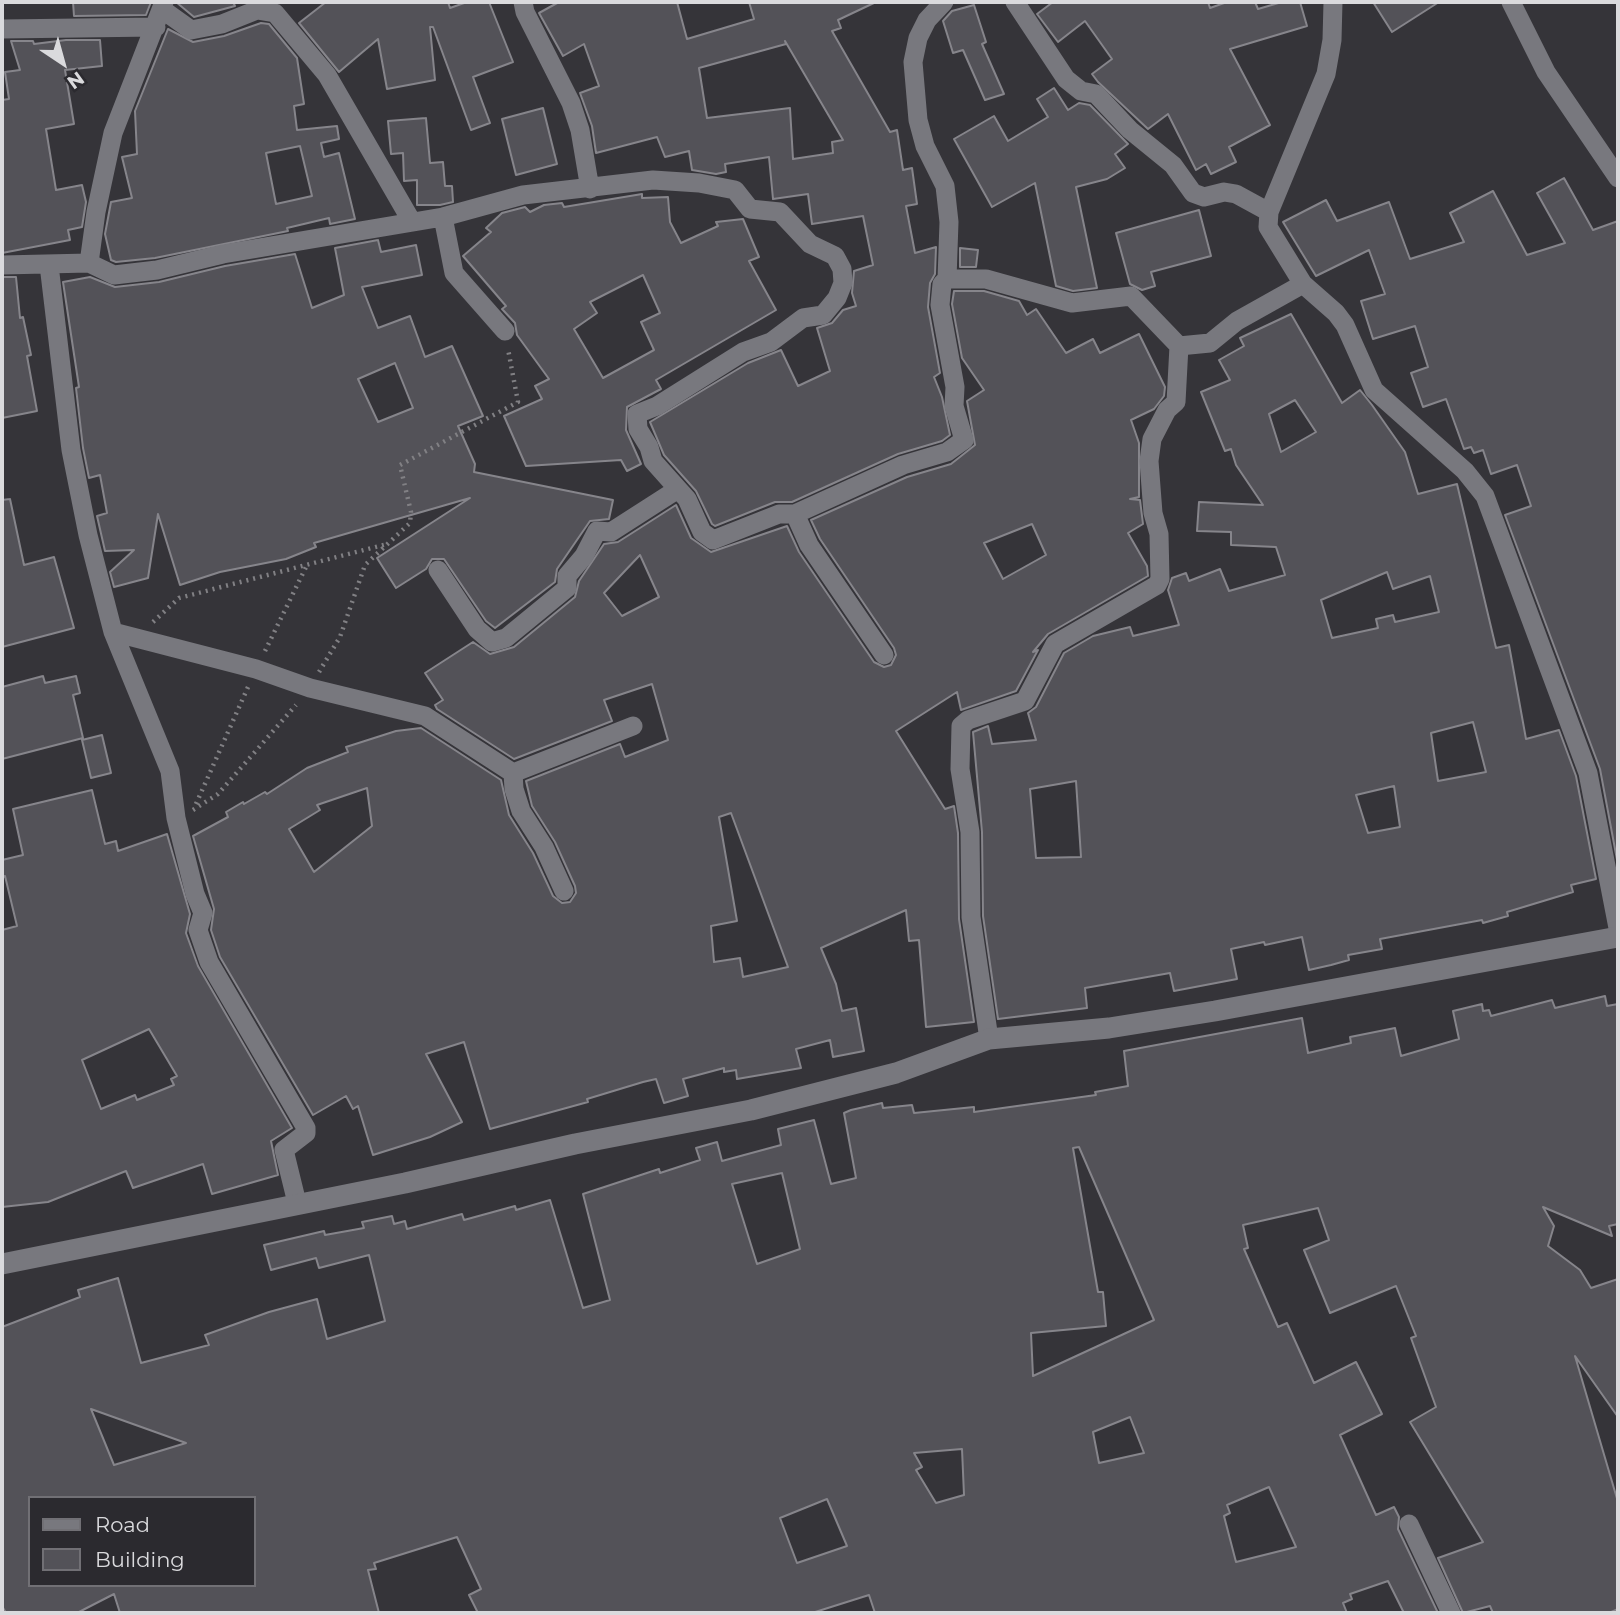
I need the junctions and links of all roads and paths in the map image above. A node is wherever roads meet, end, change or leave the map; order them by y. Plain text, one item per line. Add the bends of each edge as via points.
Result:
1 (523, 2) edge
2 (944, 2) edge
3 (1015, 2) edge
4 (1333, 2) edge
5 (1511, 2) edge
6 (161, 13) edge
7 (2, 29) edge
8 (1618, 178) edge
9 (590, 189) junction
10 (1269, 212) junction
11 (443, 217) junction
12 (412, 222) junction
13 (89, 263) junction
14 (2, 265) edge
15 (49, 265) junction
16 (947, 279) junction
17 (1303, 284) junction
18 (505, 331) joint
19 (1179, 346) junction
20 (678, 489) junction
21 (795, 514) junction
22 (387, 544) junction
23 (365, 565) dead end
24 (438, 570) dead end
25 (113, 632) junction
26 (145, 639) junction
27 (884, 655) dead end
28 (633, 726) dead end
29 (513, 773) junction
30 (564, 891) dead end
31 (1618, 928) edge
32 (1618, 937) edge
33 (989, 1039) junction
34 (297, 1203) junction
35 (2, 1264) edge
36 (1409, 1524) dead end
37 (1451, 1613) edge

1 - 9 street via 571,103
2 - 16 street via 923,29 913,62 918,120 945,187 950,222
3 - 10 street via 1066,79 1081,91 1096,94 1173,165 1193,193 1204,197 1236,194
4 - 10 street via 1326,74
5 - 8 street via 1546,72
6 - 7 street
6 - 12 street via 191,30 257,10 275,13 327,75
6 - 13 street via 113,133
9 - 11 street via 523,195
9 - 20 street via 653,180 735,190 755,212 783,214 803,238 835,256 842,269 840,292 823,315 803,318 771,342 743,352 637,414 638,429 653,461
10 - 17 street via 1272,234
11 - 12 street
11 - 18 street via 454,273
12 - 13 street via 223,254 158,270 114,275
13 - 15 street
14 - 15 street
15 - 25 street via 71,450
16 - 19 street via 986,279 1072,303 1131,296
16 - 21 street via 942,284 940,305 955,387 954,406 964,440 947,452 903,465
17 - 19 street via 1237,321 1210,343
17 - 31 street via 1345,325 1374,390 1465,471 1485,496 1588,773
18 - 22 path via 518,402 400,464 411,517
19 - 33 street via 1176,402 1152,439 1149,461 1159,534 1157,585 1055,644 1025,701 961,726 971,917
20 - 21 street via 702,532 713,540 779,514
20 - 24 street via 611,532 597,531 567,576 567,588 506,638 492,642 477,629
21 - 27 street via 809,545
22 - 23 path
22 - 26 path via 179,598 158,615
25 - 26 street
25 - 34 street via 170,771 176,818 203,913 198,930 209,962 306,1128 306,1133 284,1150
26 - 29 street via 425,716
28 - 29 street
29 - 30 street via 521,811
32 - 33 street via 1215,1011 1109,1028
33 - 34 street via 896,1073 751,1110
34 - 35 street
36 - 37 street

